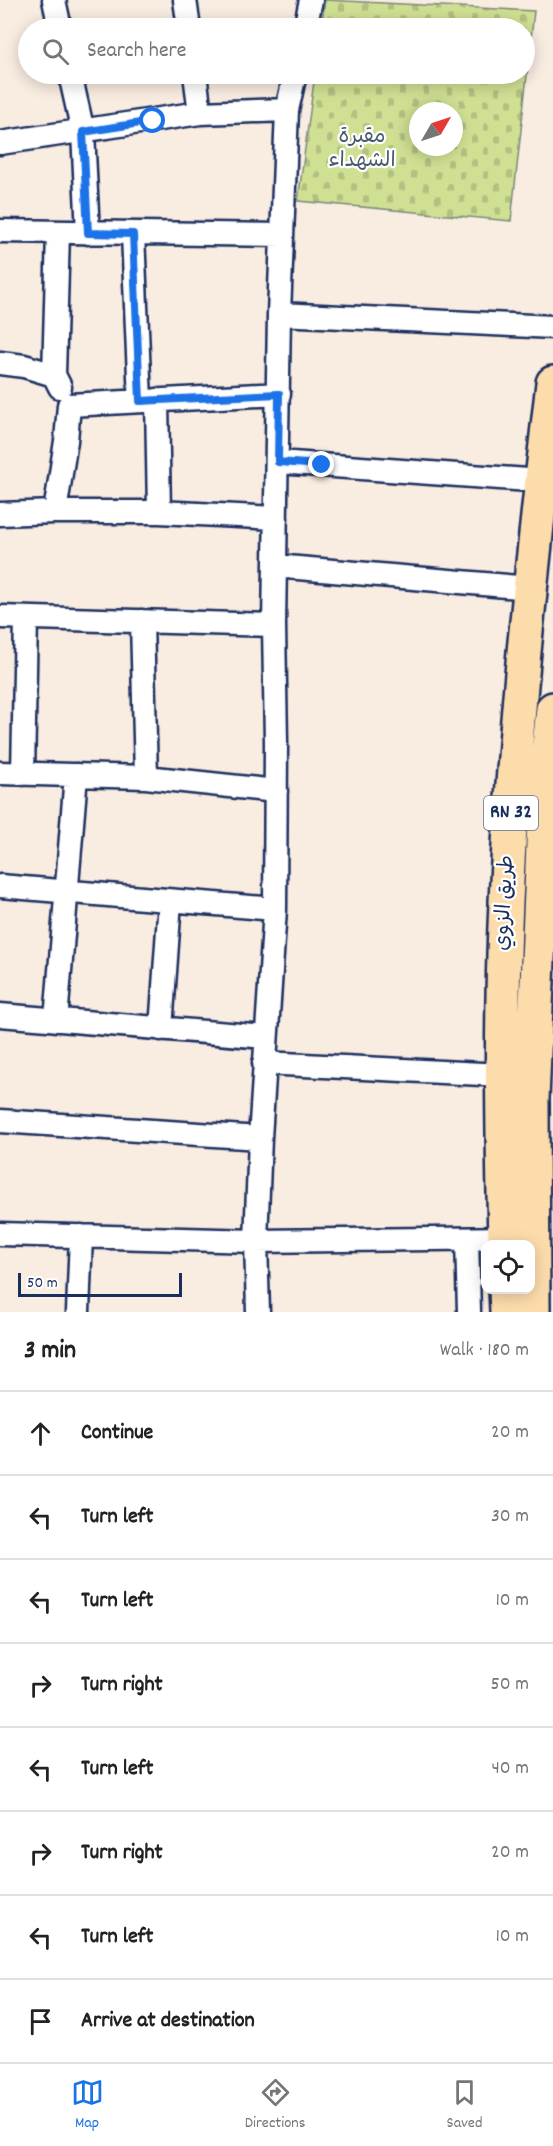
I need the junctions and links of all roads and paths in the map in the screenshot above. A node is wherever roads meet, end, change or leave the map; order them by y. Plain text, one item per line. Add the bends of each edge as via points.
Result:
1 (54, 0) edge
2 (185, 0) edge
3 (311, 0) edge
4 (58, 18) edge
5 (188, 18) edge
6 (307, 18) edge
7 (72, 84) edge
8 (196, 84) edge
9 (293, 84) edge
10 (287, 110) junction
11 (200, 114) junction
12 (83, 132) junction
13 (0, 143) edge
14 (0, 231) edge
15 (58, 233) junction
16 (88, 233) junction
17 (133, 234) junction
18 (282, 235) junction
19 (279, 314) junction
20 (553, 327) edge
21 (0, 363) edge
22 (54, 375) junction
23 (553, 383) edge
24 (279, 394) junction
25 (148, 401) junction
26 (69, 405) junction
27 (278, 462) junction
28 (542, 481) junction
29 (56, 512) junction
30 (159, 512) junction
31 (0, 514) edge
32 (276, 518) junction
33 (274, 566) junction
34 (530, 588) junction
35 (0, 617) edge
36 (26, 618) junction
37 (142, 621) junction
38 (274, 625) junction
39 (553, 709) edge
40 (0, 773) edge
41 (23, 774) junction
42 (76, 775) junction
43 (146, 777) junction
44 (276, 790) junction
45 (0, 886) edge
46 (66, 892) junction
47 (170, 901) junction
48 (275, 909) junction
49 (0, 1015) edge
50 (56, 1020) junction
51 (161, 1029) junction
52 (265, 1037) junction
53 (264, 1063) junction
54 (502, 1075) junction
55 (0, 1122) edge
56 (260, 1138) junction
57 (0, 1234) edge
58 (81, 1236) junction
59 (467, 1239) junction
60 (514, 1240) edge
61 (256, 1241) junction
62 (506, 1294) edge
63 (528, 1294) edge
64 (78, 1312) edge
65 (258, 1312) edge
66 (468, 1312) edge
67 (507, 1312) edge
68 (533, 1312) edge

1 - 4 street
2 - 5 street
3 - 6 street
7 - 12 street
8 - 11 street
9 - 10 street
10 - 11 street
10 - 18 street
11 - 12 street
12 - 13 street
12 - 16 street
14 - 15 street
15 - 16 street
15 - 22 street
16 - 17 street
17 - 18 street
17 - 25 street
18 - 19 street
19 - 20 street
19 - 24 street
21 - 22 street
22 - 26 street
23 - 28 main road, طريق الزوي / RN 32
24 - 25 street
24 - 27 street
25 - 26 street
25 - 30 street
26 - 29 street
27 - 28 street
27 - 32 street
28 - 34 main road, طريق الزوي / RN 32
29 - 30 street
29 - 31 street
30 - 32 street
32 - 33 street
33 - 34 street
33 - 38 street
34 - 54 main road, طريق الزوي / RN 32 via 510,821
35 - 36 street
36 - 37 street
36 - 41 street
37 - 38 street
37 - 43 street
38 - 44 street
39 - 60 main road, طريق الزوي / RN 32 via 546,776 532,1099
40 - 41 street
41 - 42 street
42 - 43 street
42 - 46 street
43 - 44 street
44 - 48 street
45 - 46 street
46 - 47 street
46 - 50 street
47 - 48 street
47 - 51 street
48 - 52 street
49 - 50 street
50 - 51 street
51 - 52 street
52 - 53 street
53 - 54 street
53 - 56 street
54 - 60 main road, طريق الزوي / RN 32
55 - 56 street
56 - 61 street
57 - 58 street
58 - 61 street
58 - 64 street
59 - 60 street
59 - 61 street
59 - 66 street
61 - 65 street
62 - 67 main road
63 - 68 main road, طريق الزوي / RN 32

